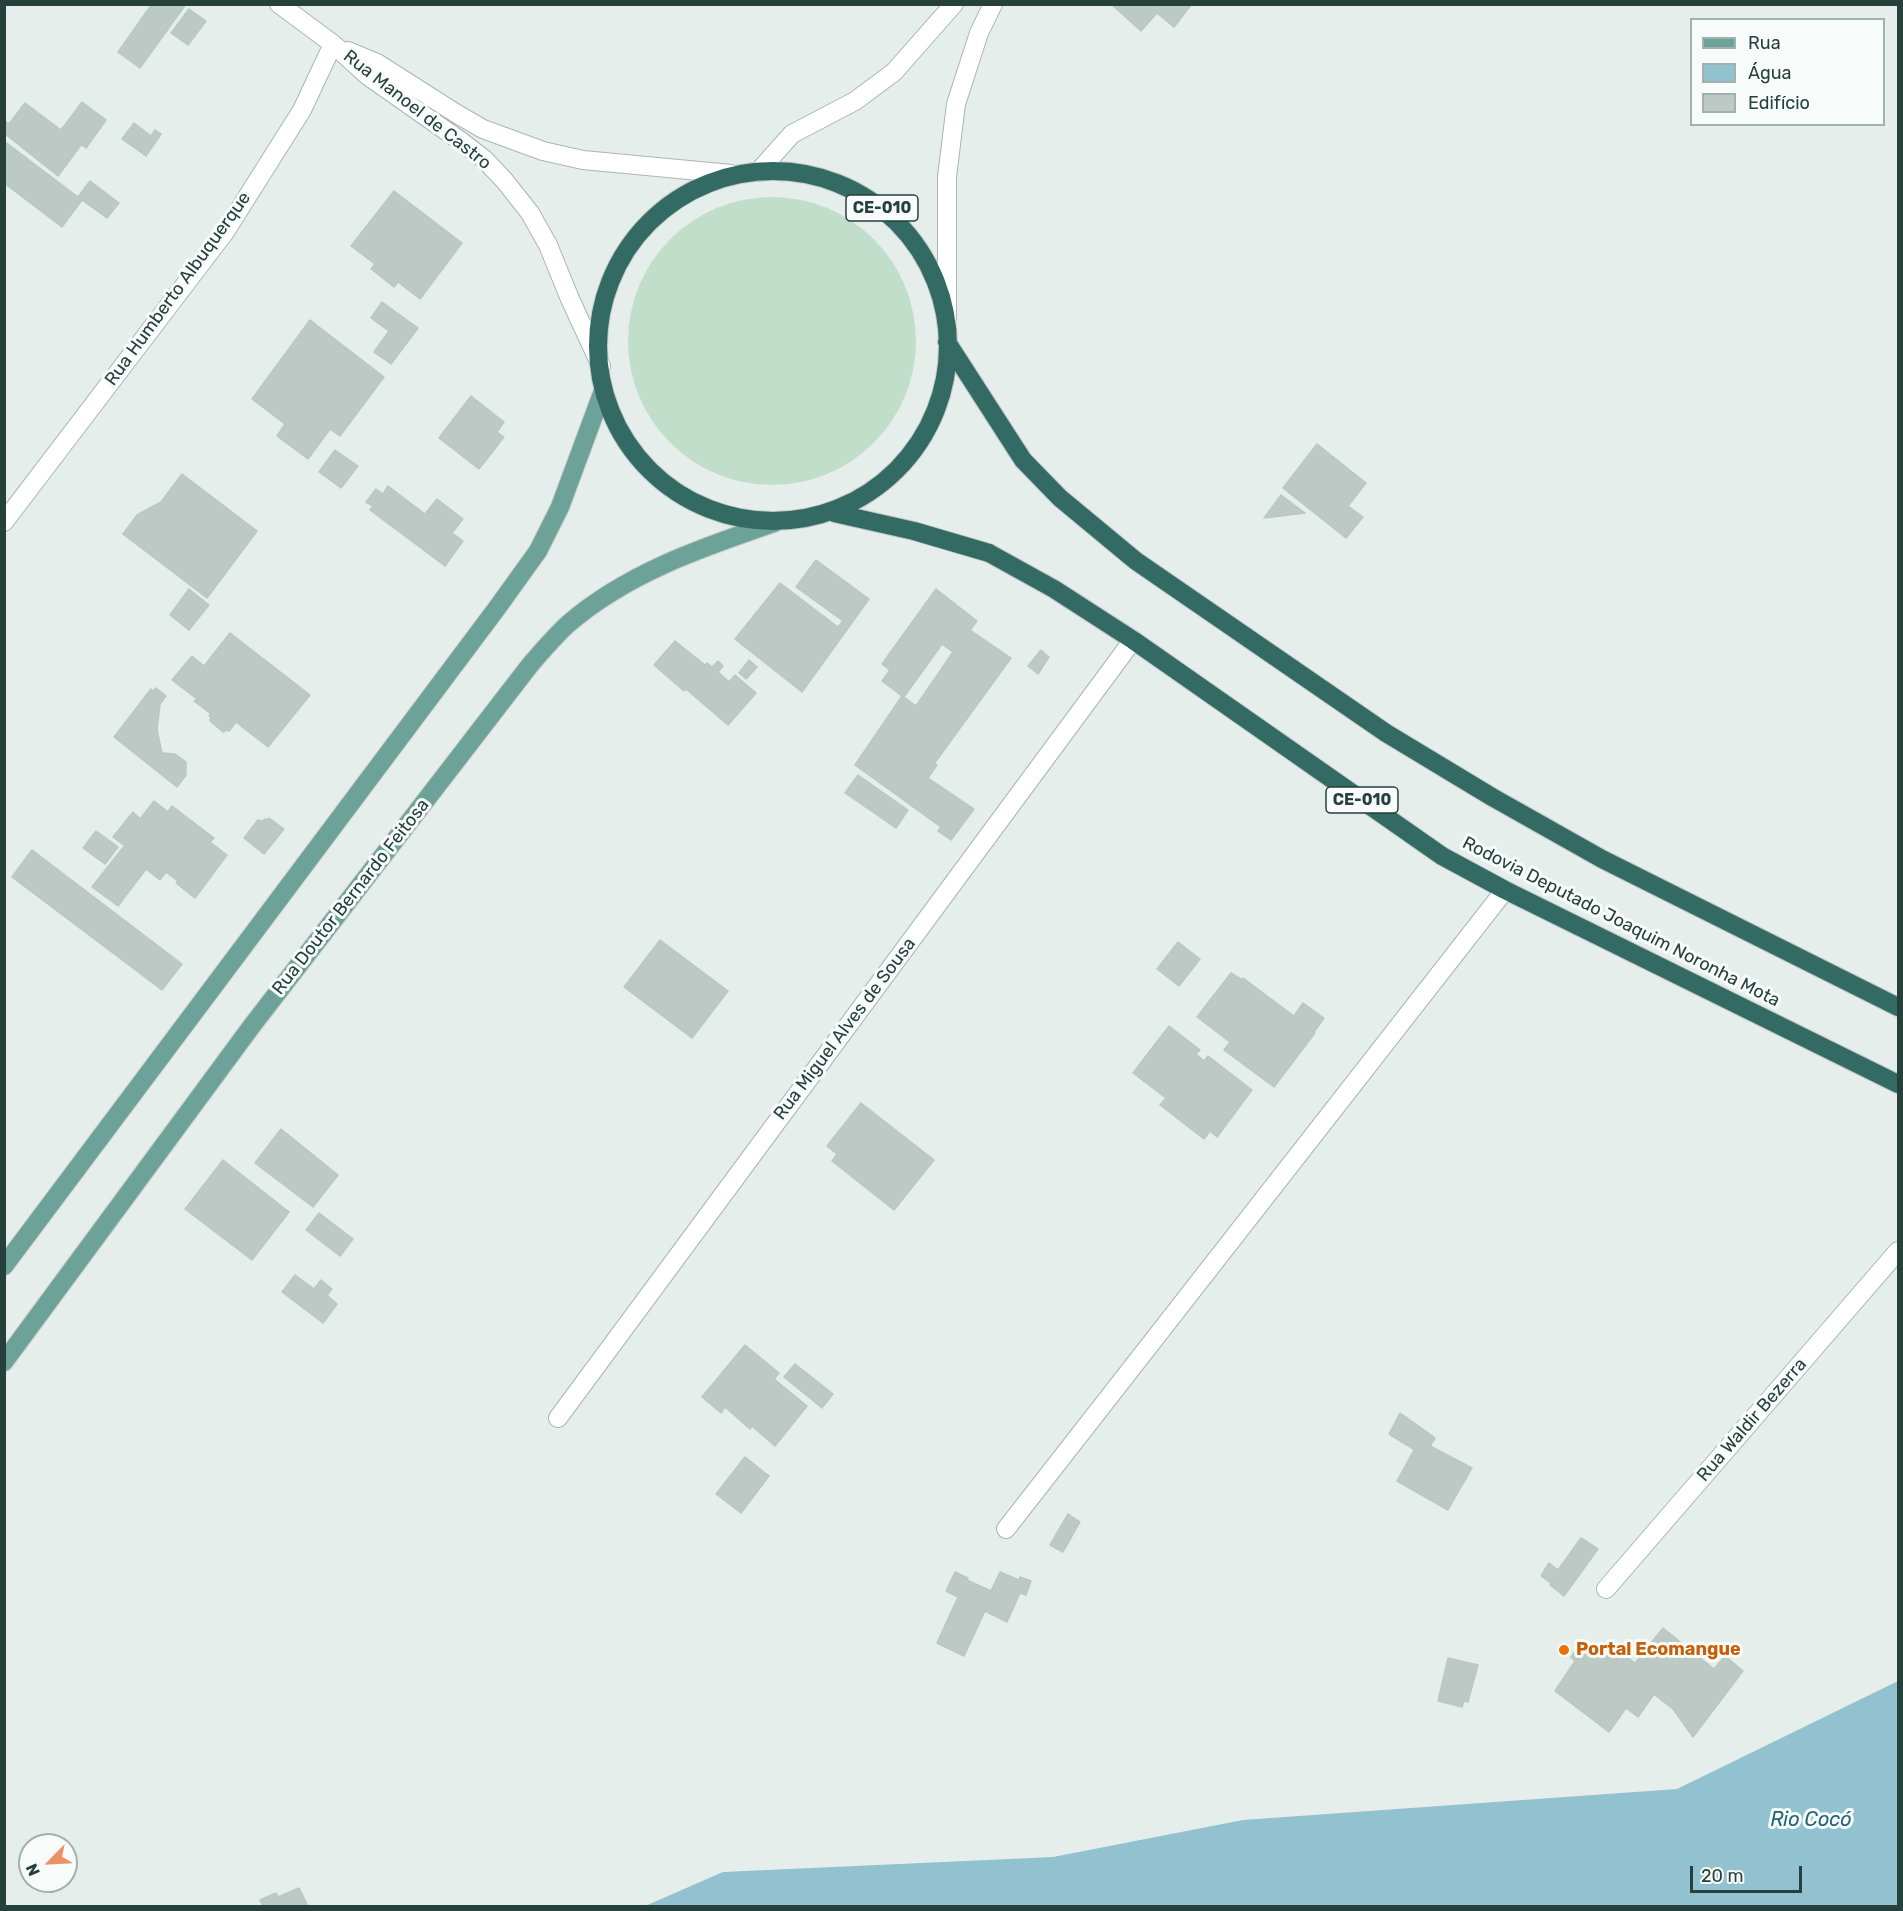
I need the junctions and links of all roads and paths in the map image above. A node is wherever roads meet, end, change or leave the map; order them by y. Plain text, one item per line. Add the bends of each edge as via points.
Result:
1 (279, 4) edge
2 (954, 4) edge
3 (993, 4) edge
4 (333, 44) junction
5 (758, 172) junction
6 (731, 174) junction
7 (947, 318) junction
8 (947, 342) junction
9 (601, 366) junction
10 (603, 391) junction
11 (834, 513) junction
12 (4, 522) edge
13 (774, 523) junction
14 (1133, 640) junction
15 (1504, 890) junction
16 (1899, 1007) edge
17 (1899, 1084) edge
18 (1899, 1251) edge
19 (4, 1266) edge
20 (4, 1362) edge
21 (558, 1418) dead end
22 (1006, 1529) dead end
23 (1606, 1589) dead end

1 - 4 street, Rua Manoel de Castro
2 - 5 street via 894,72 855,101 792,134
3 - 7 street via 979,33 956,104 947,177
4 - 6 street, Rua Manoel de Castro via 377,63 483,129 543,151 583,160
4 - 9 street, Rua Manoel de Castro via 368,76 470,148 504,180 530,213 548,245
4 - 12 street, Rua Humberto Albuquerque via 302,110 225,232
5 - 6 highway, CE-010
5 - 7 highway, CE-010 via 787,170 841,182 889,212 927,260
6 - 9 highway, CE-010 via 680,195 638,232 609,281 598,336
7 - 8 highway, CE-010
8 - 11 highway, CE-010 via 946,379 926,436 886,482
8 - 16 highway via 1023,460 1060,498 1136,561 1386,733 1492,796 1602,859
9 - 10 highway, CE-010
10 - 13 highway, CE-010 via 627,442 664,484 713,511
10 - 19 main road via 560,507 538,551
11 - 13 highway, CE-010
11 - 14 highway, Rodovia Deputado Joaquim Noronha Mota / CE-010 via 989,553 1054,588
13 - 20 main road, Rua Doutor Bernardo Feitosa via 700,548 635,578 584,612 550,642 251,1027
14 - 15 highway, Rodovia Deputado Joaquim Noronha Mota / CE-010 via 1442,856
14 - 21 street, Rua Miguel Alves de Sousa
15 - 17 highway, Rodovia Deputado Joaquim Noronha Mota / CE-010
15 - 22 street
18 - 23 street, Rua Waldir Bezerra

